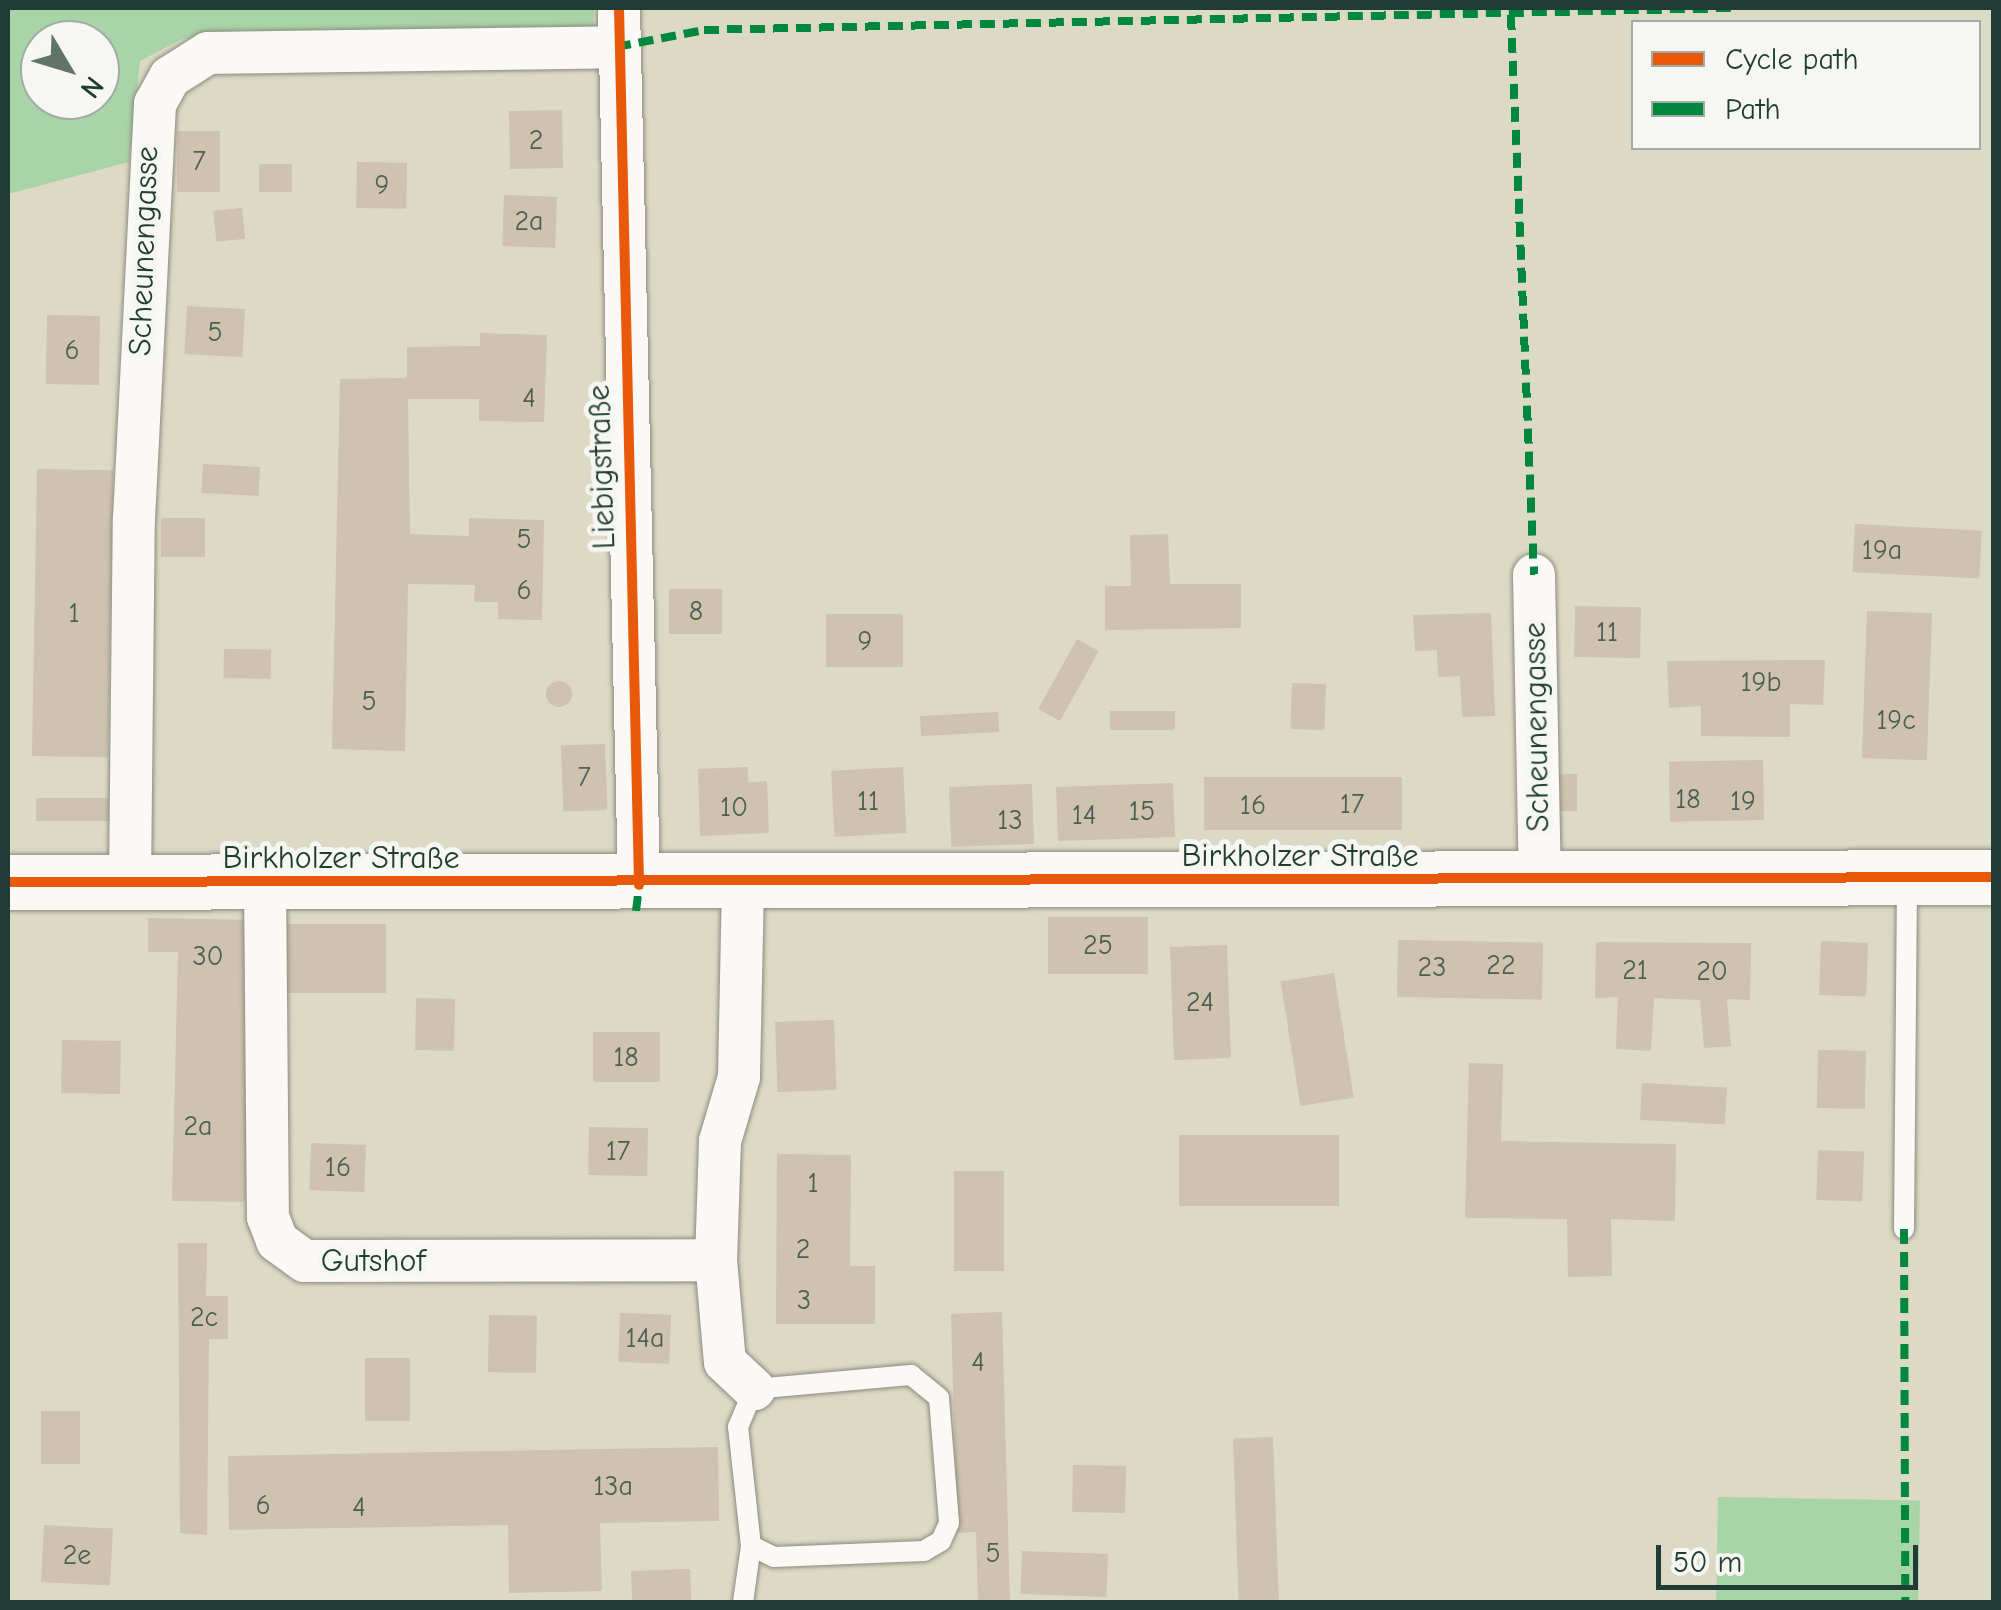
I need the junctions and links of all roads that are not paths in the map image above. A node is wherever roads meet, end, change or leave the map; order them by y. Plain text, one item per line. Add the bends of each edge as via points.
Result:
1 (617, 27) edge
2 (1534, 575) dead end
3 (1994, 877) edge
4 (1907, 878) junction
5 (1540, 879) junction
6 (8, 882) edge
7 (130, 882) junction
8 (266, 882) junction
9 (743, 884) junction
10 (639, 885) junction
11 (1904, 1228) dead end
12 (716, 1260) junction
13 (754, 1389) junction
14 (751, 1546) junction
15 (742, 1602) edge

1 - 7 street, Scheunengasse via 208,54 170,78 154,104 134,519
1 - 10 street, Liebigstraße
2 - 5 street, Scheunengasse
3 - 4 main road, Birkholzer Straße
4 - 5 main road, Birkholzer Straße
4 - 11 lane
5 - 9 main road, Birkholzer Straße
6 - 7 main road, Birkholzer Straße
7 - 8 main road, Birkholzer Straße
8 - 10 main road, Birkholzer Straße
8 - 12 street, Gutshof via 268,1217 276,1241 305,1262
9 - 10 main road, Birkholzer Straße
9 - 12 street via 739,1077 720,1141
12 - 13 street via 725,1362
13 - 14 lane via 738,1428
13 - 14 lane via 912,1376 929,1384 938,1398 949,1523 924,1551 774,1556
14 - 15 lane

